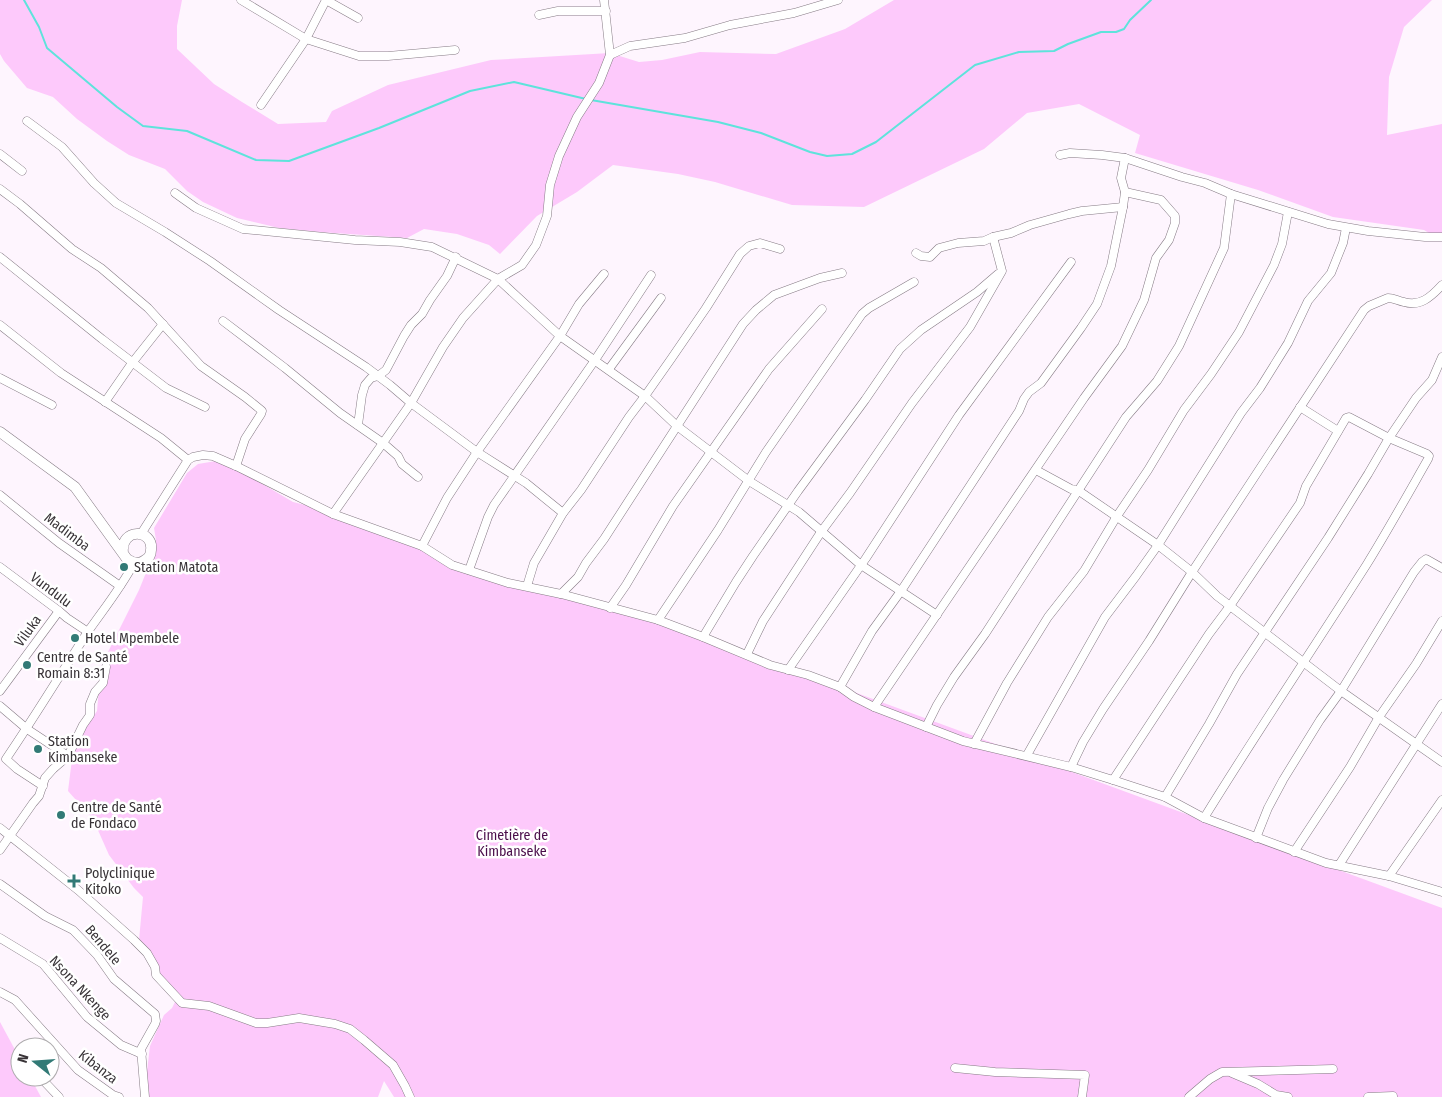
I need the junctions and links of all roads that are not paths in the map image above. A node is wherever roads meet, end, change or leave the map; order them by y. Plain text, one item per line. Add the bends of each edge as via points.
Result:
1 (241, 0) edge
2 (326, 0) edge
3 (604, 0) edge
4 (838, 0) edge
5 (606, 11) junction
6 (539, 14) dead end
7 (358, 18) dead end
8 (306, 38) junction
9 (454, 50) dead end
10 (610, 55) junction
11 (261, 105) dead end
12 (27, 121) dead end
13 (0, 154) edge
14 (1060, 155) dead end
15 (1125, 158) junction
16 (22, 171) dead end
17 (0, 189) edge
18 (1125, 192) junction
19 (176, 193) dead end
20 (1231, 194) junction
21 (1122, 207) junction
22 (1288, 212) junction
23 (1346, 228) junction
24 (993, 237) junction
25 (1442, 237) edge
26 (780, 249) dead end
27 (916, 253) dead end
28 (0, 257) edge
29 (456, 257) junction
30 (1070, 262) dead end
31 (1002, 271) junction
32 (842, 273) dead end
33 (604, 274) dead end
34 (651, 275) dead end
35 (498, 279) junction
36 (914, 282) dead end
37 (1440, 290) edge
38 (661, 298) dead end
39 (822, 308) dead end
40 (223, 322) dead end
41 (163, 324) junction
42 (0, 325) edge
43 (560, 336) junction
44 (1442, 357) edge
45 (595, 360) junction
46 (132, 363) junction
47 (609, 369) junction
48 (378, 376) junction
49 (0, 378) edge
50 (645, 396) junction
51 (105, 402) junction
52 (411, 404) junction
53 (52, 405) dead end
54 (205, 407) dead end
55 (1300, 407) junction
56 (358, 425) junction
57 (676, 426) junction
58 (1338, 431) junction
59 (0, 432) edge
60 (1389, 438) junction
61 (383, 443) junction
62 (477, 452) junction
63 (711, 452) junction
64 (188, 460) junction
65 (236, 466) junction
66 (1036, 470) junction
67 (514, 475) junction
68 (418, 477) dead end
69 (749, 481) junction
70 (1079, 491) junction
71 (0, 495) edge
72 (790, 505) junction
73 (563, 513) junction
74 (333, 514) junction
75 (1117, 516) junction
76 (821, 532) junction
77 (108, 534) junction
78 (141, 534) junction
79 (128, 537) junction
80 (1158, 545) junction
81 (422, 546) junction
82 (123, 553) junction
83 (134, 563) junction
84 (861, 565) junction
85 (0, 567) edge
86 (1442, 568) edge
87 (469, 570) junction
88 (1192, 572) junction
89 (120, 586) junction
90 (527, 586) junction
91 (901, 591) junction
92 (561, 594) junction
93 (1230, 606) junction
94 (610, 608) junction
95 (59, 611) junction
96 (937, 615) junction
97 (658, 620) junction
98 (1442, 621) edge
99 (88, 632) junction
100 (1264, 632) junction
101 (703, 637) junction
102 (747, 654) junction
103 (1304, 662) junction
104 (106, 667) dead end
105 (788, 670) junction
106 (840, 687) junction
107 (0, 691) edge
108 (1341, 691) junction
109 (1442, 704) edge
110 (0, 706) edge
111 (874, 707) junction
112 (1379, 717) junction
113 (27, 728) junction
114 (926, 728) junction
115 (974, 744) junction
116 (1417, 744) junction
117 (68, 756) junction
118 (1027, 756) junction
119 (3, 757) edge
120 (1442, 762) edge
121 (1071, 767) junction
122 (1113, 780) junction
123 (42, 786) junction
124 (1165, 797) junction
125 (1442, 800) edge
126 (1204, 818) junction
127 (0, 828) edge
128 (10, 836) junction
129 (1256, 838) junction
130 (0, 850) edge
131 (1294, 852) junction
132 (1339, 865) junction
133 (1389, 876) junction
134 (1442, 883) edge
135 (0, 884) edge
136 (1439, 891) edge
137 (0, 938) edge
138 (0, 992) edge
139 (142, 1054) junction
140 (955, 1068) dead end
141 (1333, 1069) dead end
142 (1230, 1072) junction
143 (50, 1087) edge
144 (1393, 1096) dead end
145 (59, 1097) edge
146 (118, 1097) edge
147 (145, 1097) edge
148 (410, 1097) edge
149 (1082, 1097) edge
150 (1189, 1097) edge
151 (1288, 1097) edge
152 (1368, 1097) edge

1 - 8 street
2 - 7 street
2 - 8 street
3 - 5 street
4 - 10 street via 685,38 630,46
5 - 6 street
5 - 10 street
8 - 9 street via 359,56
8 - 11 street
10 - 35 street via 599,84 577,117 559,156 550,186 547,216 536,245 522,265
12 - 48 street via 62,147 116,203 210,261
13 - 16 street
14 - 15 street
15 - 18 street via 1122,178
15 - 20 street
17 - 41 street via 72,249 101,268
18 - 21 street
18 - 66 street via 1161,200 1174,216 1175,223 1169,240 1156,258 1144,300 1122,346
19 - 29 street via 196,208 243,229 400,242 432,247
20 - 22 street
20 - 70 street via 1224,248 1179,346 1157,381 1126,417
21 - 24 street via 1069,214
21 - 91 street via 1110,266 1097,304 1041,383 1024,399
22 - 23 street
22 - 75 street via 1274,265 1239,332 1184,410
23 - 25 street
23 - 80 street via 1332,273 1308,301 1288,343
24 - 27 street via 939,248 930,257
24 - 31 street
26 - 50 street via 760,244 749,246 740,254
28 - 46 street
29 - 35 street
29 - 48 street via 422,314 404,336 386,370
30 - 84 street via 959,416
31 - 72 street via 921,330 900,350
31 - 76 street via 970,327
32 - 57 street via 774,295 756,310 743,324
33 - 43 street via 579,304
34 - 45 street
35 - 43 street
35 - 52 street via 463,318
36 - 69 street via 862,314
37 - 55 street via 1422,302 1414,304 1388,298 1364,310
38 - 47 street
39 - 63 street via 768,369
40 - 56 street
41 - 46 street
41 - 65 street via 202,366 262,411
42 - 51 street
43 - 45 street
43 - 62 street
44 - 60 street via 1432,380
45 - 47 street
45 - 67 street
46 - 51 street
46 - 54 street via 166,388
47 - 50 street
48 - 52 street
48 - 56 street via 365,385
49 - 53 street
50 - 57 street
50 - 73 street
51 - 64 street via 161,438
52 - 61 street
52 - 62 street
55 - 58 street
55 - 88 street
56 - 61 street
57 - 63 street
57 - 92 street via 578,577
58 - 60 street via 1349,417
58 - 93 street via 1306,486 1300,504
59 - 77 street via 75,487
60 - 100 street via 1333,530
60 - 103 street via 1427,454 1428,459
61 - 68 street
61 - 74 street
62 - 67 street
62 - 81 street via 447,498
63 - 69 street
63 - 94 street via 673,506
64 - 65 street via 202,455 213,456
64 - 78 street
65 - 74 street
66 - 70 street
66 - 96 street
67 - 73 street
67 - 87 street via 491,511
69 - 72 street
69 - 97 street
70 - 75 street
70 - 114 street via 954,677
71 - 89 street, Madimba via 59,543
72 - 76 street
72 - 101 street via 736,582
73 - 90 street via 534,563
74 - 81 street
75 - 80 street
75 - 115 street via 1084,571 1048,618 1007,683
76 - 84 street
76 - 102 street via 763,621
77 - 79 street
77 - 82 street
78 - 79 street
78 - 83 street via 148,538 151,553 147,559
79 - 82 street via 122,547
80 - 88 street
80 - 118 street via 1105,617
81 - 87 street via 452,565
82 - 83 street
83 - 89 street
84 - 91 street
84 - 105 street
85 - 95 street, Vundulu
86 - 108 street via 1428,560 1422,562
87 - 90 street
88 - 93 street
88 - 121 street via 1088,733
89 - 99 street
90 - 92 street
91 - 96 street
91 - 106 street via 872,631
92 - 94 street
93 - 100 street
93 - 122 street
94 - 97 street
95 - 99 street, Vundulu
95 - 107 street, Viluka
96 - 111 street
97 - 101 street
98 - 112 street
99 - 113 street
100 - 103 street
100 - 124 street
101 - 102 street
102 - 105 street
103 - 108 street
103 - 126 street
104 - 117 street via 103,683 90,704 90,715
105 - 106 street
106 - 111 street
108 - 112 street
108 - 129 street via 1286,774
109 - 116 street
110 - 113 street
111 - 114 street
112 - 116 street
112 - 131 street
113 - 117 street
113 - 119 street
114 - 115 street
115 - 118 street
116 - 120 street
116 - 132 street
117 - 123 street via 53,768
118 - 121 street
119 - 123 street
121 - 122 street
122 - 124 street
123 - 128 street via 39,796
124 - 126 street
125 - 133 street
126 - 129 street
127 - 128 street
128 - 130 street
128 - 148 street via 134,940 147,953 156,975 182,1003 209,1006 256,1023 298,1018 350,1030 393,1065
129 - 131 street
131 - 132 street
132 - 133 street
133 - 136 street
134 - 136 street
135 - 139 street, Bendele via 45,916 73,930 114,979 155,1014 155,1024 142,1045
137 - 139 street, Nsona Nkenge via 43,964 87,1017 121,1045
138 - 146 street, Kibanza via 15,1000 78,1070
139 - 147 street
140 - 149 street via 1085,1075
141 - 142 street
142 - 150 street via 1217,1074
142 - 151 street via 1276,1095
143 - 145 street
144 - 152 street

